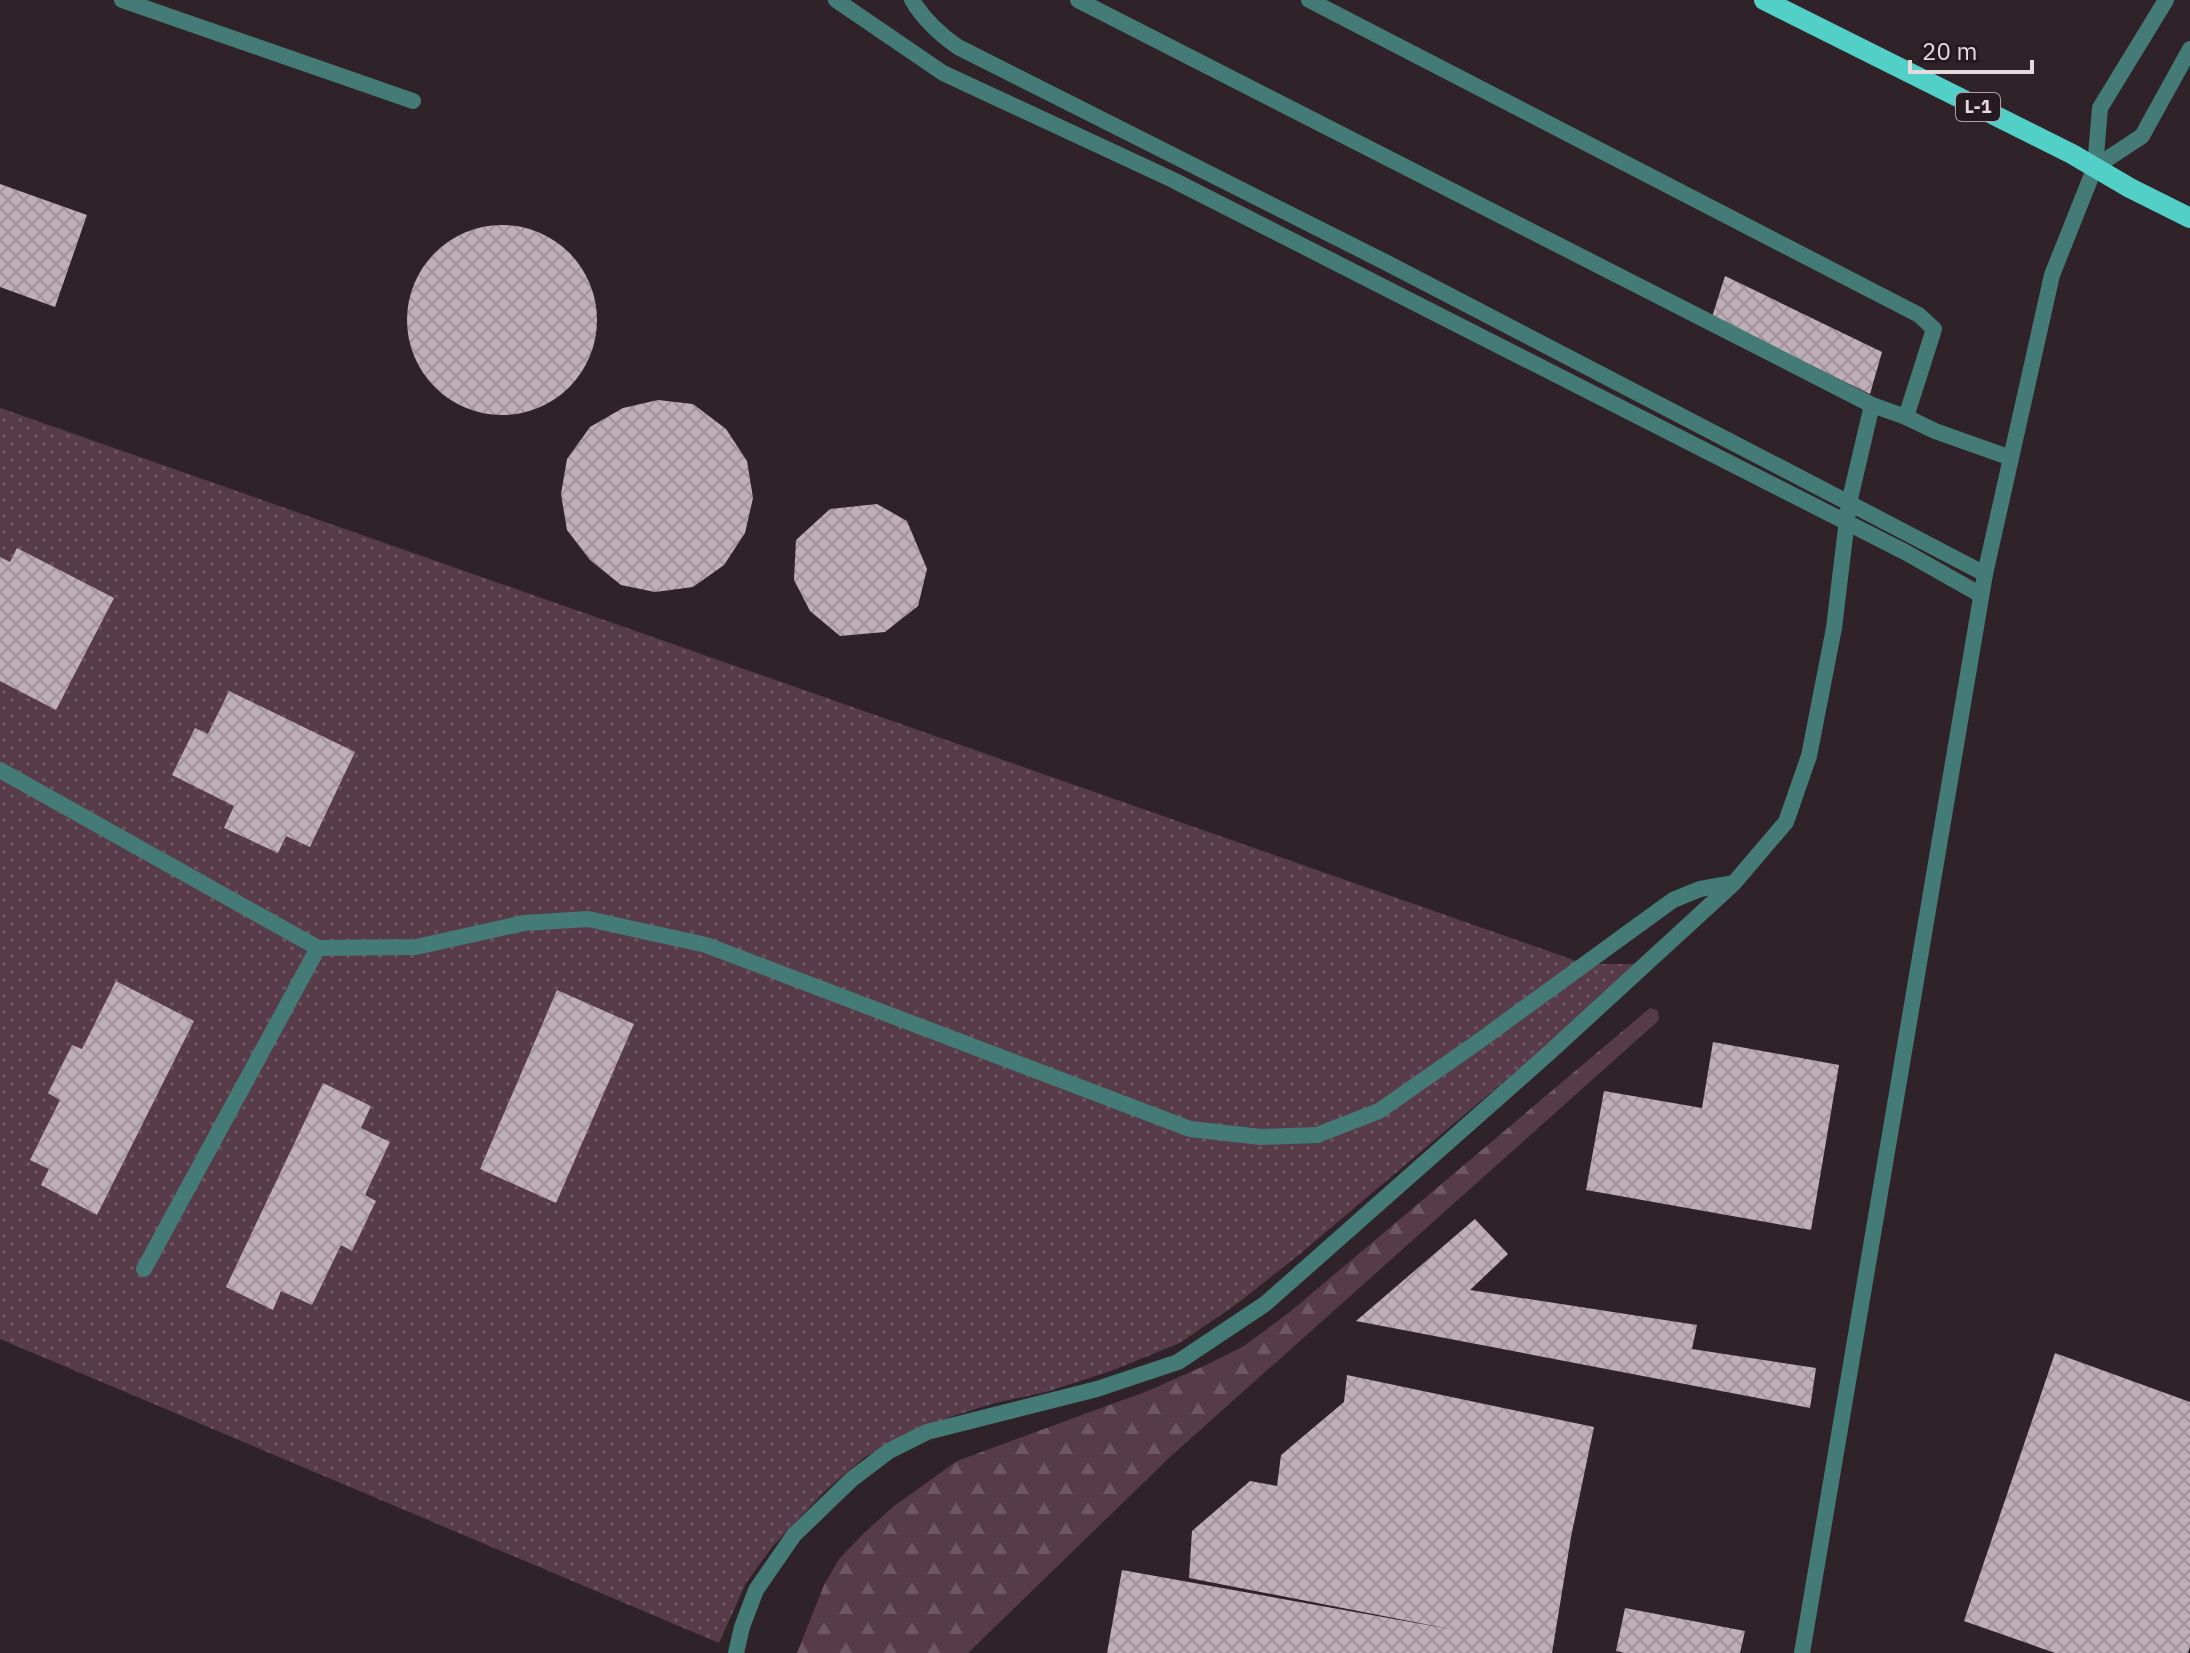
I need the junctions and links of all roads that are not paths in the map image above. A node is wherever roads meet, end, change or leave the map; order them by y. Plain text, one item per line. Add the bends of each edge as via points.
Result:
1 (122, 0) edge
2 (836, 0) edge
3 (912, 0) edge
4 (1078, 0) edge
5 (1309, 0) edge
6 (1764, 0) edge
7 (2166, 0) edge
8 (2190, 49) edge
9 (413, 101) dead end
10 (2095, 167) junction
11 (2190, 218) edge
12 (1872, 405) junction
13 (1906, 417) junction
14 (2011, 458) junction
15 (1849, 503) junction
16 (1847, 525) junction
17 (1985, 574) junction
18 (1981, 595) junction
19 (0, 770) edge
20 (1734, 883) junction
21 (318, 948) junction
22 (144, 1269) dead end
23 (736, 1653) edge
24 (1802, 1653) edge

1 - 9 street
2 - 16 street via 943,73 1171,179
3 - 15 street via 958,47
4 - 12 street
5 - 13 street via 1919,315 1934,329
6 - 10 main road, L-1
7 - 10 street via 2100,108
8 - 10 street via 2142,136
10 - 11 main road, L-1
10 - 14 street via 2052,275
12 - 13 street
12 - 15 street
13 - 14 street
14 - 17 street
15 - 16 street
15 - 17 street
16 - 18 street
16 - 20 street via 1809,756 1786,822
17 - 18 street
18 - 24 street
19 - 21 street
20 - 21 street via 1673,900 1379,1111 1317,1135 1261,1137 1190,1129 706,945 588,919 524,923 416,947
20 - 23 street via 1538,1063 1252,1312 1178,1362 1097,1389 927,1432 889,1451 852,1479 794,1535 756,1590
21 - 22 street

